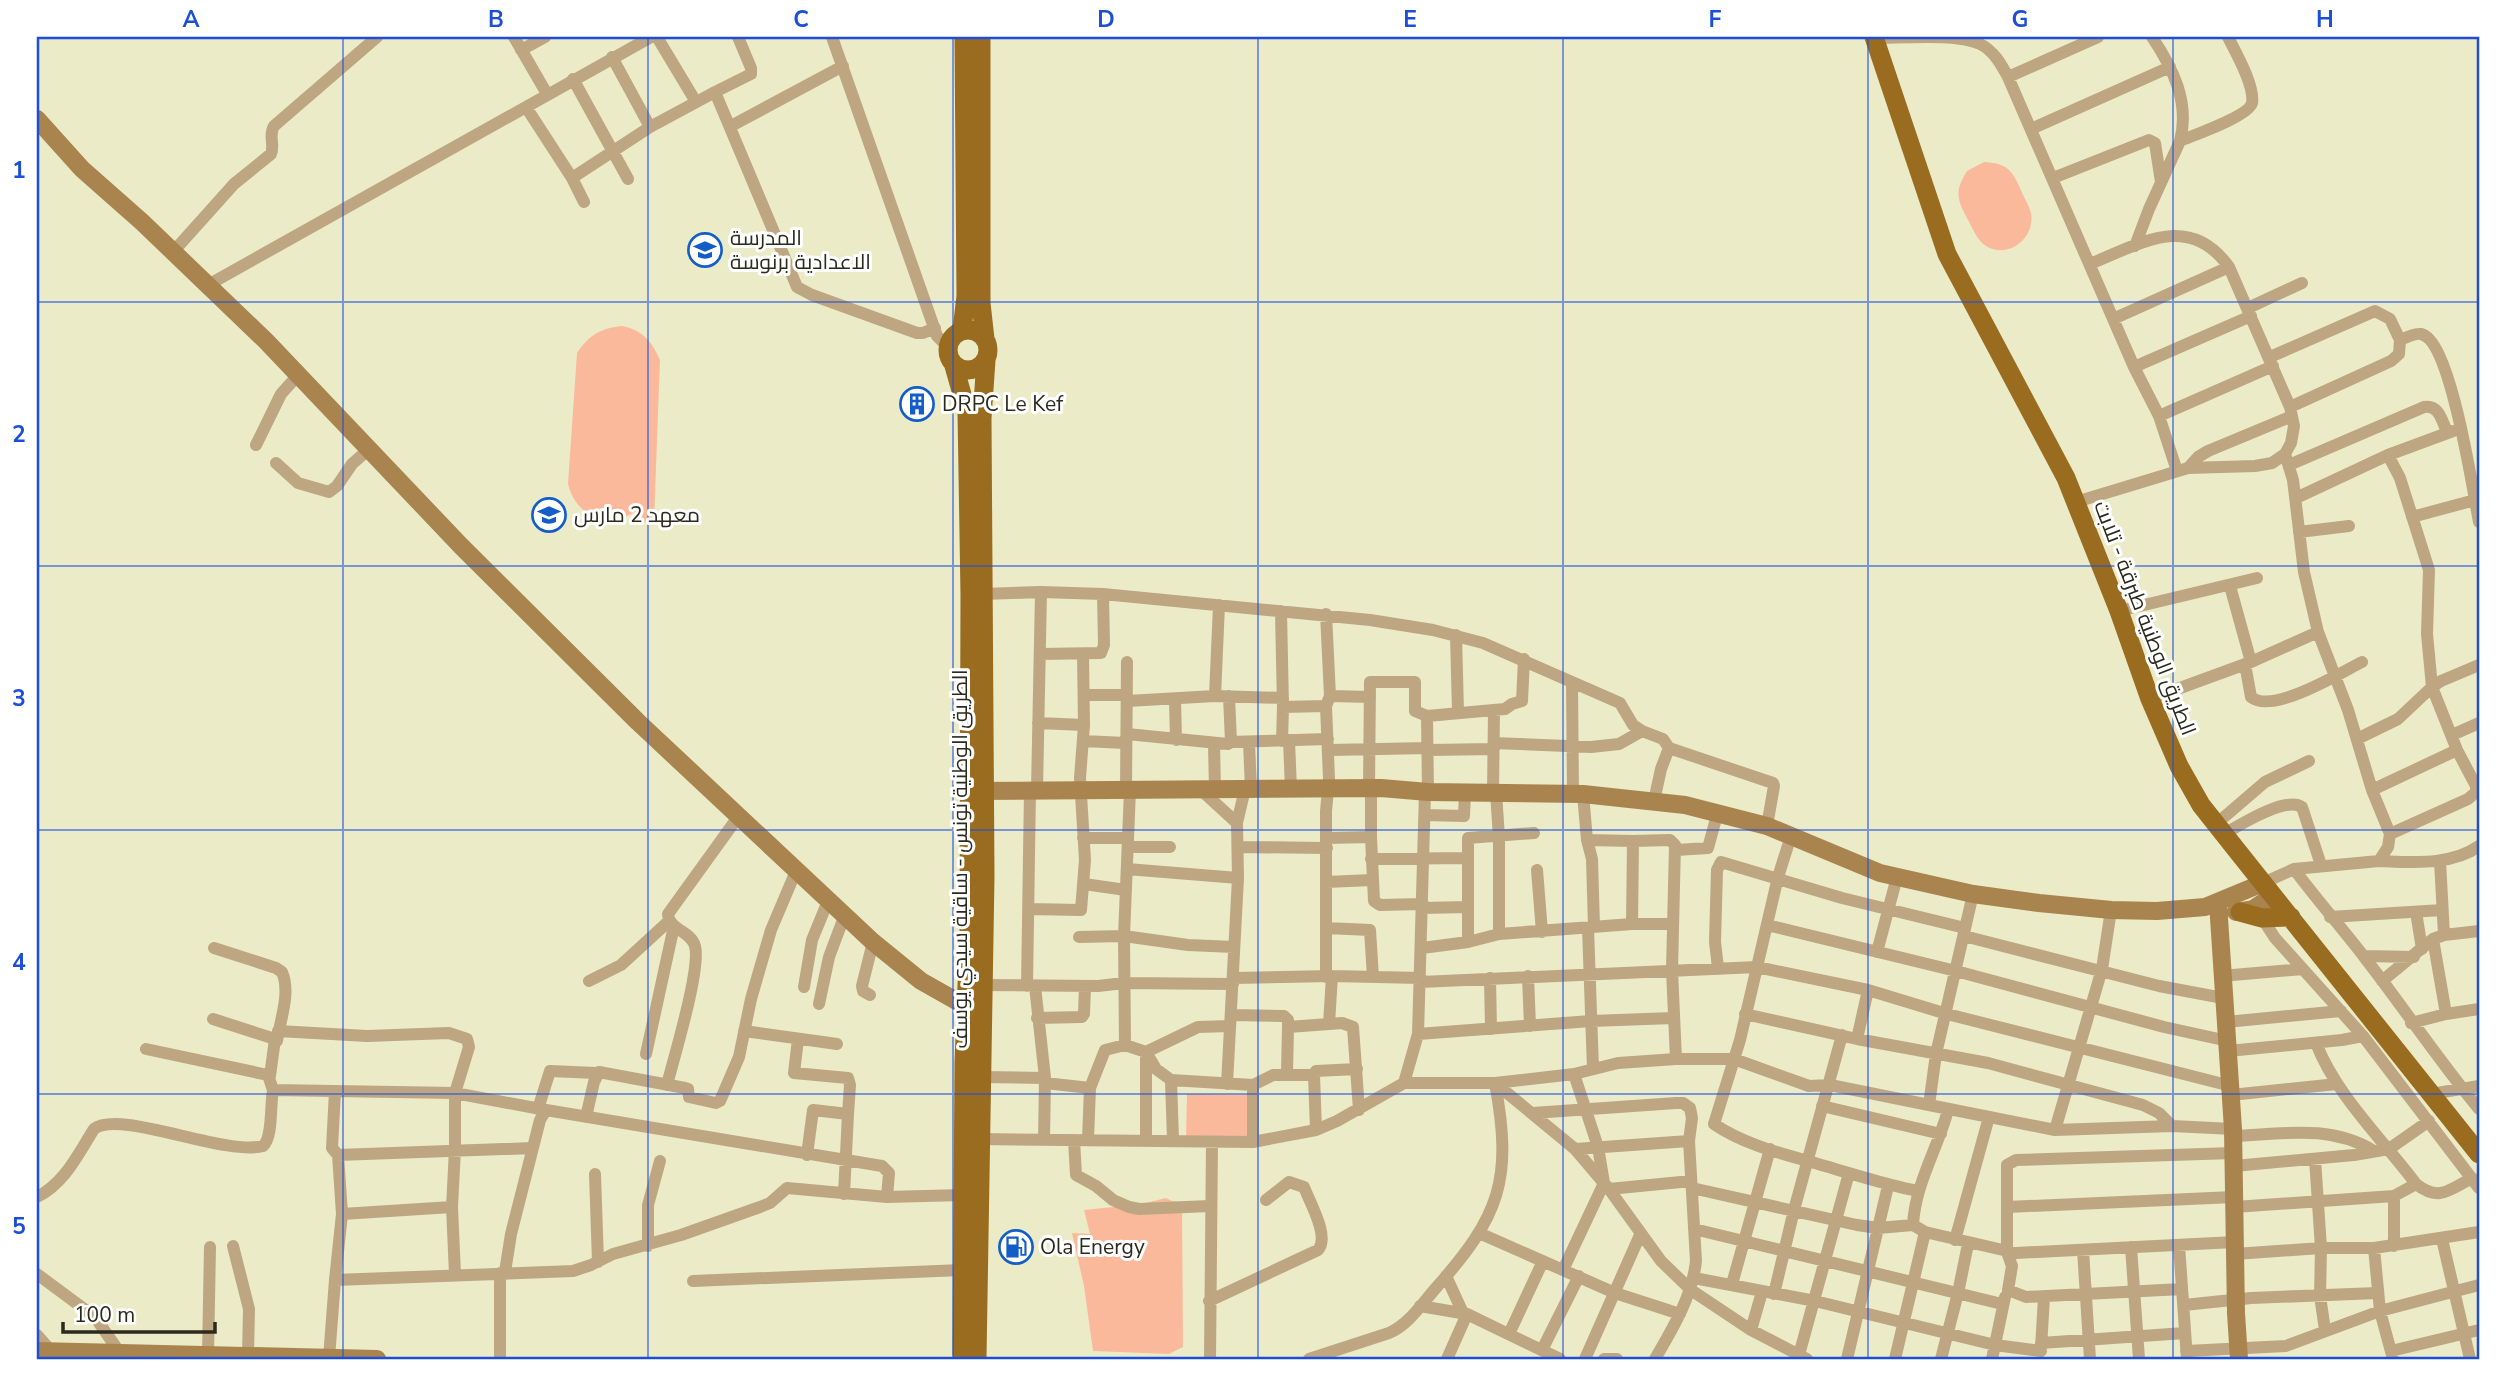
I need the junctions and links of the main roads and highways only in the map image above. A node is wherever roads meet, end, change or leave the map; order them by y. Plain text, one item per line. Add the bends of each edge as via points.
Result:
1 (964, 37) edge
2 (981, 37) edge
3 (1875, 37) edge
4 (946, 335) junction
5 (985, 339) junction
6 (986, 360) junction
7 (954, 366) junction
8 (977, 791) junction
9 (2239, 912) road end
10 (2291, 916) junction
11 (974, 1011) junction
12 (972, 1139) junction
13 (2479, 1154) edge
14 (962, 1358) edge

1 - 4 main road via 966,296
2 - 5 main road via 981,303
3 - 10 main road, الطريق الوطنية طبرقة - تلابت via 1947,254 2076,502 2179,766 2201,805
4 - 5 main road via 975,331
4 - 7 main road
5 - 6 main road
6 - 7 main road via 971,371
6 - 8 main road, الطريق الوطنية تونس - ساقية سيدي يوسف
7 - 8 main road, الطريق الوطنية تونس - ساقية سيدي يوسف via 968,428
8 - 11 main road, الطريق الوطنية تونس - ساقية سيدي يوسف
9 - 10 main road via 2262,918
10 - 13 main road, الطريق الوطنية طبرقة - تلابت
11 - 12 main road, الطريق الوطنية تونس - ساقية سيدي يوسف
11 - 12 main road, الطريق الوطنية تونس - ساقية سيدي يوسف via 981,1077
12 - 14 main road, الطريق الوطنية تونس - ساقية سيدي يوسف
12 - 14 main road, الطريق الوطنية تونس - ساقية سيدي يوسف via 963,1195

